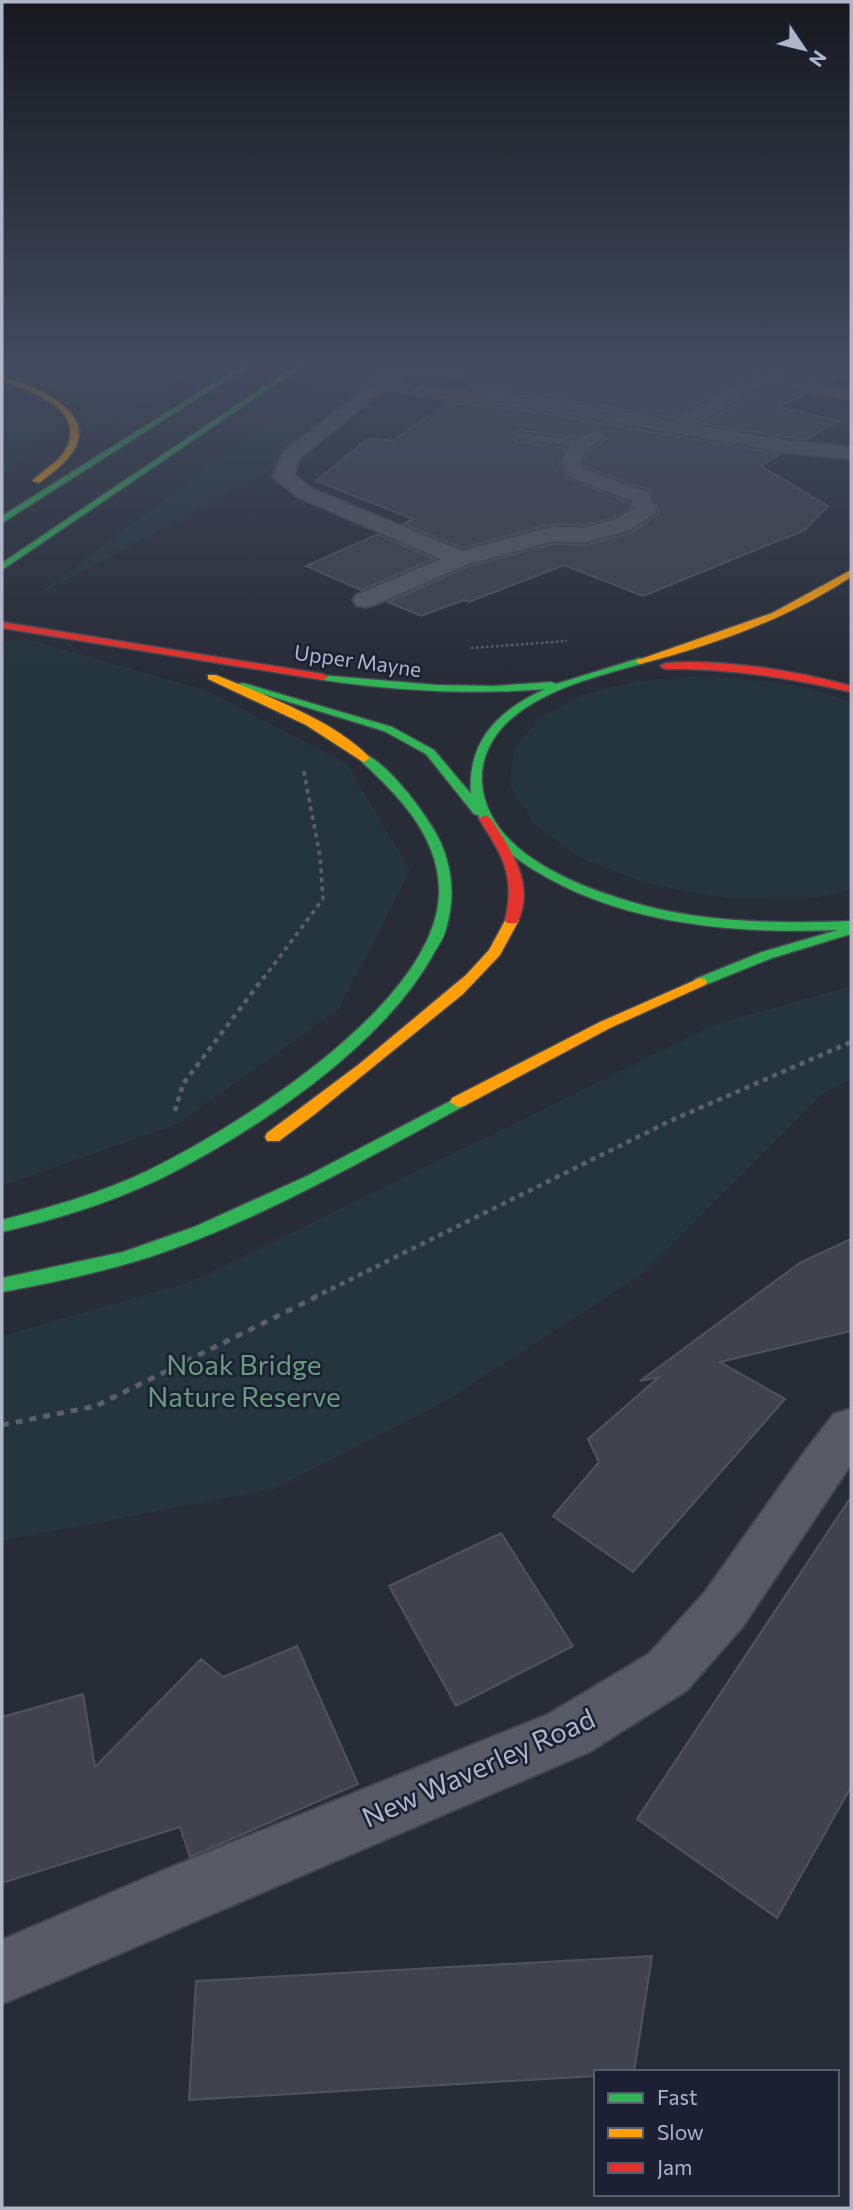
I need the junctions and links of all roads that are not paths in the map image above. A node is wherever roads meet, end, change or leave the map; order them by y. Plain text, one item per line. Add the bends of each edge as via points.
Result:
1 (55, 468) edge
2 (84, 468) edge
3 (148, 468) edge
4 (286, 468) edge
5 (573, 468) edge
6 (2, 509) edge
7 (2, 520) edge
8 (460, 559) junction
9 (3, 566) edge
10 (851, 573) edge
11 (365, 600) dead end
12 (2, 625) edge
13 (110, 645) junction
14 (600, 674) junction
15 (212, 677) junction
16 (851, 688) edge
17 (485, 819) junction
18 (851, 927) edge
19 (261, 1143) dead end
20 (136, 1200) dead end
21 (2, 1228) edge
22 (2, 1284) edge
23 (851, 1428) edge
24 (2, 1972) edge

1 - 6 main road
2 - 7 main road
3 - 9 main road
4 - 8 street via 283,477 305,493
5 - 8 street via 642,497 645,512 622,525 584,536 552,534
8 - 11 street
10 - 14 main road via 806,603 771,619
12 - 13 main road, Upper Mayne
13 - 14 main road, Upper Mayne via 436,692 513,690
13 - 15 main road, Upper Mayne
14 - 16 main road via 702,664 789,673
14 - 17 main road via 521,707 486,739 473,773
15 - 17 main road, Upper Mayne via 388,729 430,752
15 - 21 main road via 272,701 354,750 403,792 430,833 441,861 446,892 434,947 411,982 378,1017 325,1066 263,1111 154,1175
17 - 18 main road via 529,863 603,898 726,924
17 - 19 main road via 512,862 518,887 503,942 464,986 402,1038
18 - 22 main road via 742,964 604,1025 274,1199 144,1254 41,1280
20 - 21 main road via 90,1216
23 - 24 street, New Waverley Road via 724,1609 668,1672 569,1733

